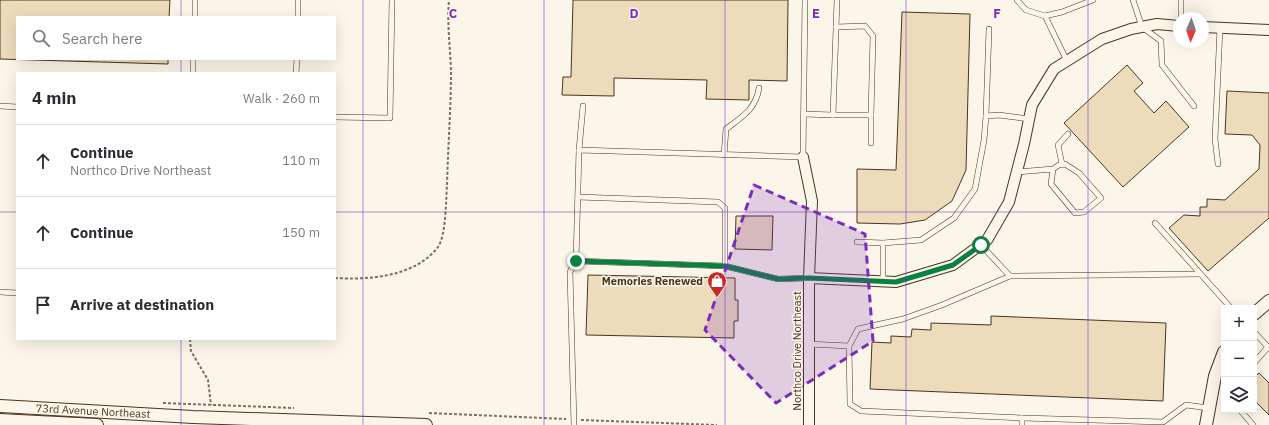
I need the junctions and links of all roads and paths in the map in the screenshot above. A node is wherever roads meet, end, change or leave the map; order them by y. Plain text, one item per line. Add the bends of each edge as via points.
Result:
1 (195, 0) edge
2 (298, 0) edge
3 (392, 0) edge
4 (449, 0) edge
5 (805, 0) edge
6 (837, 0) edge
7 (1017, 0) edge
8 (1093, 0) edge
9 (1133, 0) edge
10 (1182, 0) edge
11 (1181, 12) edge
12 (195, 16) edge
13 (298, 16) edge
14 (1044, 16) junction
15 (1173, 25) edge
16 (836, 27) junction
17 (1142, 27) junction
18 (1209, 27) edge
19 (1220, 28) junction
20 (989, 29) dead end
21 (1269, 30) edge
22 (193, 60) edge
23 (297, 60) edge
24 (1067, 61) junction
25 (193, 72) edge
26 (296, 72) edge
27 (759, 88) dead end
28 (0, 106) edge
29 (583, 106) dead end
30 (1194, 106) dead end
31 (16, 107) edge
32 (804, 114) junction
33 (833, 115) junction
34 (871, 116) junction
35 (986, 116) junction
36 (336, 117) edge
37 (1029, 119) junction
38 (1068, 134) dead end
39 (871, 143) dead end
40 (579, 150) junction
41 (724, 155) junction
42 (803, 157) junction
43 (1062, 164) junction
44 (1218, 164) dead end
45 (1053, 170) junction
46 (1017, 172) junction
47 (578, 197) junction
48 (1155, 223) dead end
49 (857, 242) dead end
50 (883, 243) junction
51 (981, 245) junction
52 (576, 261) junction
53 (725, 266) junction
54 (1200, 274) junction
55 (1010, 276) junction
56 (336, 278) edge
57 (809, 278) junction
58 (883, 281) junction
59 (0, 292) edge
60 (16, 293) edge
61 (1269, 301) edge
62 (1228, 305) edge
63 (1257, 311) edge
64 (1257, 335) edge
65 (190, 340) edge
66 (808, 344) junction
67 (1268, 345) edge
68 (849, 346) junction
69 (1257, 359) edge
70 (1221, 360) edge
71 (0, 406) edge
72 (1209, 408) junction
73 (1243, 413) edge
74 (211, 418) junction
75 (1022, 418) junction
76 (0, 420) edge
77 (98, 425) edge
78 (426, 425) edge
79 (574, 425) edge
80 (809, 425) edge
81 (1022, 425) edge
82 (1206, 425) edge
83 (1253, 425) edge

1 - 12 lane
2 - 13 lane
3 - 36 lane via 390,118
4 - 56 path via 451,70 445,221 439,246 426,259 400,272 376,278
5 - 32 lane
6 - 16 lane
7 - 14 lane via 1026,10
8 - 14 lane
9 - 17 lane
10 - 11 lane
14 - 24 lane
15 - 17 street, Northco Drive Northeast via 1156,24
16 - 33 lane
16 - 34 lane via 865,26 873,36
17 - 24 street, Northco Drive Northeast via 1130,28 1102,39
17 - 30 lane via 1161,41 1162,65
18 - 19 street
19 - 21 street
19 - 44 lane via 1215,139
20 - 35 lane
22 - 25 lane
23 - 26 lane
24 - 37 street, Northco Drive Northeast via 1054,69 1032,105
27 - 41 lane via 758,96 748,113 726,129
28 - 31 lane
29 - 40 lane
32 - 33 lane
32 - 42 lane
33 - 34 lane
34 - 39 lane
35 - 37 lane
35 - 50 lane via 975,189 954,218 921,240
37 - 46 street, Northco Drive Northeast
38 - 43 lane via 1058,145
40 - 41 lane
40 - 47 lane
41 - 42 lane
42 - 57 street, Northco Drive Northeast via 812,201
43 - 45 lane
43 - 45 lane via 1079,173 1101,198 1084,212 1075,213 1051,184
45 - 46 lane
46 - 51 street, Northco Drive Northeast via 1009,202 987,240
47 - 52 lane
47 - 53 lane via 718,202 725,208
48 - 54 lane
49 - 50 lane
50 - 58 lane
51 - 55 lane
51 - 58 street, Northco Drive Northeast via 953,265 896,282
52 - 53 lane
52 - 79 lane via 570,272
53 - 57 lane via 778,279
54 - 55 lane
54 - 62 lane
55 - 68 lane via 902,320 858,329
57 - 58 street, Northco Drive Northeast
57 - 66 street, Northco Drive Northeast
59 - 60 lane
61 - 63 street
64 - 67 lane
65 - 74 path via 191,351 208,380
66 - 68 lane
66 - 80 street, Northco Drive Northeast
67 - 69 lane
68 - 75 lane via 850,404 861,411
70 - 72 street
71 - 74 street, 73rd Avenue Northeast
72 - 75 lane via 1186,405 1164,422
72 - 82 street
73 - 83 lane
74 - 78 street, 73rd Avenue Northeast
75 - 81 lane
76 - 77 street, 73rd Avenue Northeast

